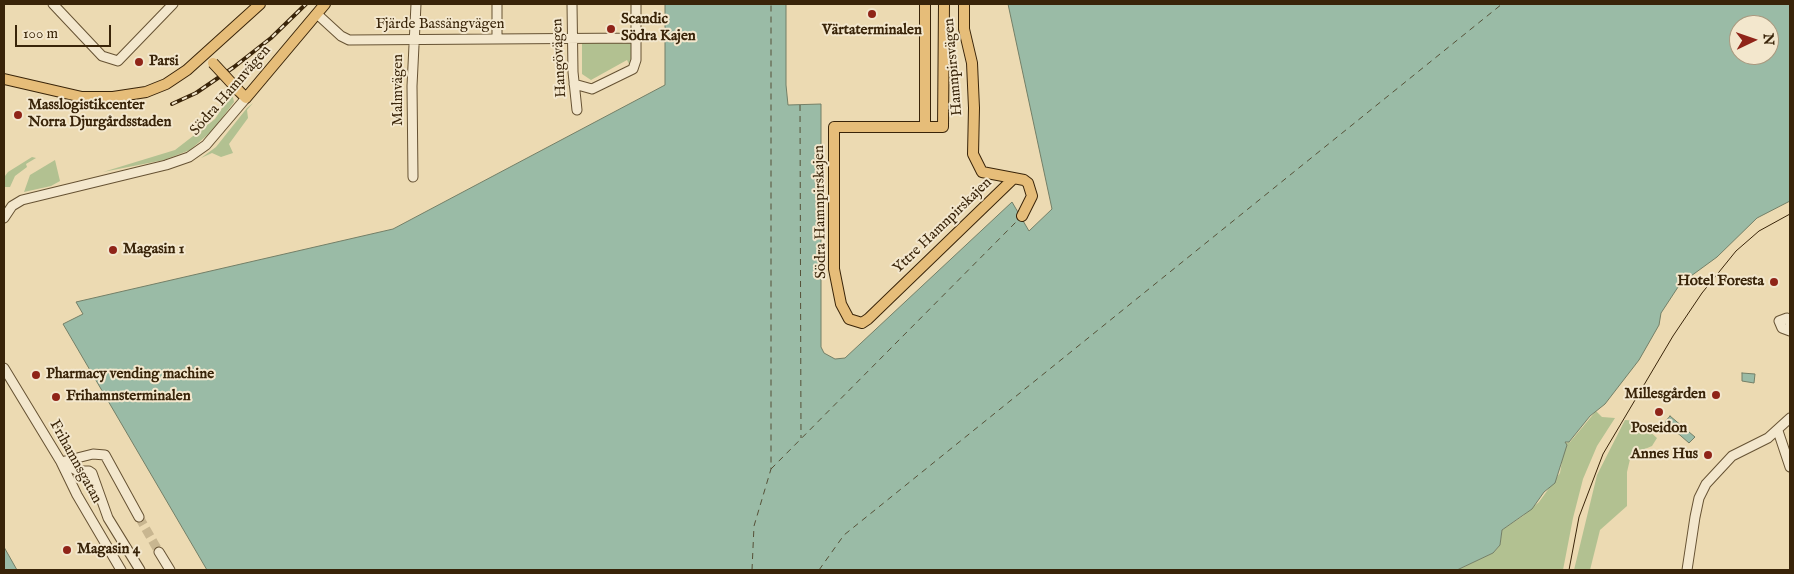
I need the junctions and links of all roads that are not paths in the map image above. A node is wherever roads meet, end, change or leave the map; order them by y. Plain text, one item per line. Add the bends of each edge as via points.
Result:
1 (53, 4) edge
2 (174, 4) edge
3 (260, 4) edge
4 (325, 4) edge
5 (416, 4) edge
6 (497, 4) edge
7 (572, 4) edge
8 (636, 4) edge
9 (925, 4) edge
10 (944, 4) edge
11 (964, 4) edge
12 (317, 14) junction
13 (572, 37) junction
14 (636, 38) junction
15 (413, 39) junction
16 (497, 39) junction
17 (209, 58) junction
18 (4, 79) edge
19 (574, 84) junction
20 (246, 98) junction
21 (577, 110) dead end
22 (834, 127) joint
23 (925, 127) junction
24 (413, 177) dead end
25 (1014, 178) junction
26 (1022, 216) dead end
27 (4, 218) edge
28 (853, 322) joint
29 (1790, 323) edge
30 (1790, 332) edge
31 (4, 368) edge
32 (1790, 418) edge
33 (1778, 431) junction
34 (61, 462) junction
35 (1790, 467) edge
36 (139, 517) tunnel mouth
37 (159, 552) tunnel mouth
38 (121, 570) edge
39 (140, 570) edge
40 (170, 570) edge
41 (1687, 570) edge

1 - 2 street via 102,56 114,61 125,55
3 - 17 main road
4 - 12 main road, Södra Hamnvägen
5 - 15 street, Malmvägen
6 - 16 street
7 - 13 street, Hangövägen
8 - 14 street
9 - 23 main road, Hamnpirsvägen
10 - 23 main road, Hamnpirsvägen via 943,128
11 - 25 main road, Hamnpirsvägen via 964,29 972,63 973,154 986,174
12 - 15 street, Fjärde Bassängvägen via 349,40
12 - 20 main road, Södra Hamnvägen
13 - 14 street, Fjärde Bassängvägen
13 - 16 street, Fjärde Bassängvägen
13 - 19 street, Hangövägen
14 - 19 street via 633,69 592,89
15 - 16 street, Fjärde Bassängvägen
15 - 24 street, Malmvägen
17 - 18 main road via 166,84 123,96 74,96
17 - 20 main road, bridge
19 - 21 street, Hangövägen
20 - 27 street, Södra Hamnvägen via 206,145 189,157 22,200 12,206
22 - 23 main road, Hamnpirsvägen
22 - 28 main road, Södra Hamnpirskajen via 834,269 841,304
25 - 26 main road, Yttre Hamnpirskajen via 1024,180 1032,190 1030,203
25 - 28 main road, Yttre Hamnpirskajen via 868,319 862,323
29 - 30 street via 1787,318 1779,321 1782,328
31 - 34 street, Frihamnsgatan
32 - 33 street
33 - 35 street
33 - 41 street via 1732,456 1706,484 1695,516
34 - 36 street via 92,454 105,455
34 - 38 street, Frihamnsgatan
34 - 39 street via 78,471 92,473 108,518
37 - 40 street

